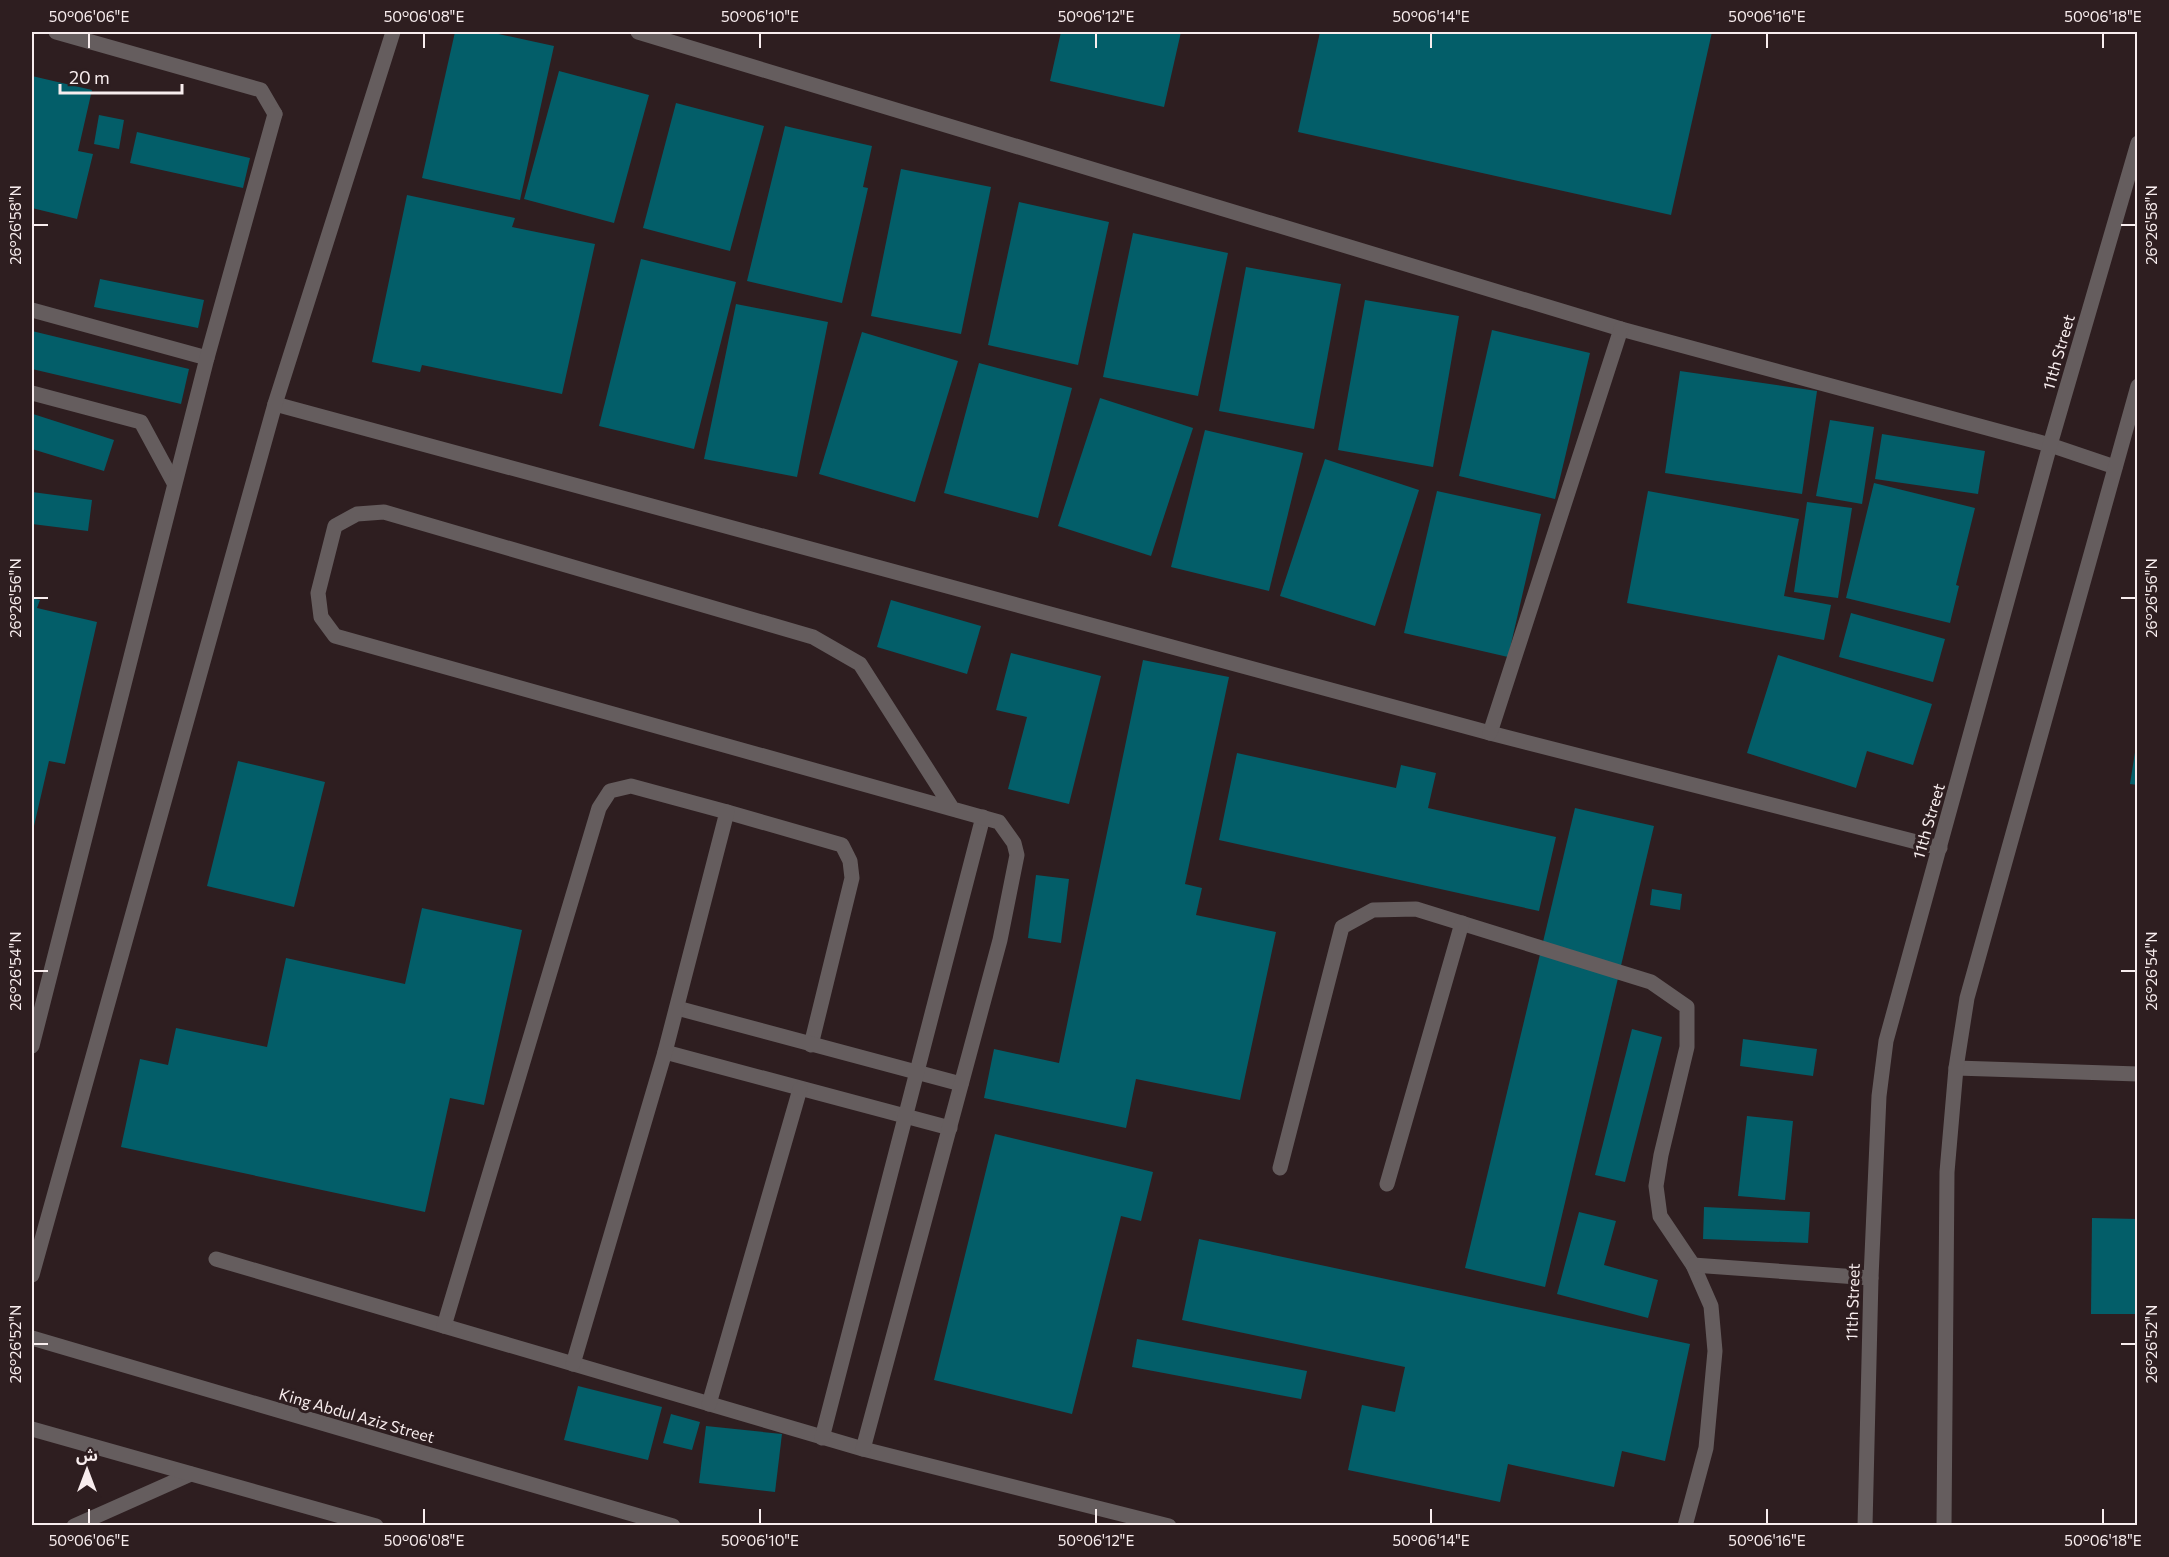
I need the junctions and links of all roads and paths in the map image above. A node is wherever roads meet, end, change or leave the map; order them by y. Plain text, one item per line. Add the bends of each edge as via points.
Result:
1 (56, 32) edge
2 (393, 32) edge
3 (638, 32) edge
4 (2138, 144) edge
5 (32, 310) edge
6 (1620, 329) junction
7 (207, 358) junction
8 (2138, 386) edge
9 (32, 393) edge
10 (276, 404) junction
11 (2050, 445) junction
12 (2115, 467) junction
13 (174, 483) junction
14 (1490, 733) junction
15 (952, 808) junction
16 (728, 812) junction
17 (983, 817) junction
18 (1940, 848) junction
19 (1462, 923) junction
20 (677, 1008) junction
21 (812, 1045) junction
22 (32, 1046) edge
23 (665, 1052) junction
24 (1956, 1068) junction
25 (916, 1074) junction
26 (2138, 1074) edge
27 (961, 1084) junction
28 (800, 1089) junction
29 (906, 1116) junction
30 (950, 1128) junction
31 (1280, 1168) dead end
32 (1387, 1184) dead end
33 (216, 1259) dead end
34 (1693, 1265) junction
35 (32, 1275) edge
36 (1871, 1278) junction
37 (444, 1326) junction
38 (32, 1338) edge
39 (573, 1364) junction
40 (709, 1404) junction
41 (32, 1429) edge
42 (822, 1438) junction
43 (863, 1449) junction
44 (192, 1474) junction
45 (74, 1526) edge
46 (376, 1526) edge
47 (673, 1526) edge
48 (1169, 1526) edge
49 (1685, 1526) edge
50 (1865, 1526) edge
51 (1944, 1526) edge

1 - 7 street via 261,90 276,114
2 - 10 street
3 - 6 street
4 - 11 street, 11th Street
5 - 7 street
6 - 11 street
6 - 14 street
7 - 13 street
8 - 12 street
9 - 13 street via 141,422
10 - 14 street
10 - 35 street
11 - 12 street
11 - 18 street, 11th Street
12 - 24 street via 1967,998
13 - 22 street
14 - 18 street
15 - 15 street via 335,636 321,617 318,593 335,526 357,514 384,512 813,637 860,664
15 - 17 street
16 - 20 street
16 - 21 street via 842,845 849,861 852,878
16 - 37 street via 631,786 610,791 599,808
17 - 25 street
17 - 27 street via 999,822 1014,843 1017,855 1000,940
18 - 36 street, 11th Street via 1886,1041 1878,1096
19 - 31 street via 1416,909 1373,910 1342,927
19 - 32 street
19 - 34 street via 1651,982 1687,1007 1687,1047 1656,1186 1660,1216
20 - 21 street
20 - 23 street
21 - 25 street
23 - 28 street
23 - 39 street
24 - 26 street
24 - 51 street via 1947,1172
25 - 27 street
25 - 29 street
27 - 30 street
28 - 29 street
28 - 40 street
29 - 30 street
29 - 42 street
30 - 43 street
33 - 37 street
34 - 36 street
34 - 49 street via 1711,1306 1715,1351 1706,1448
36 - 50 street, 11th Street
37 - 39 street
38 - 47 street, King Abdul Aziz Street
39 - 40 street
40 - 42 street
41 - 44 street
42 - 43 street
43 - 48 street
44 - 45 street
44 - 46 street

